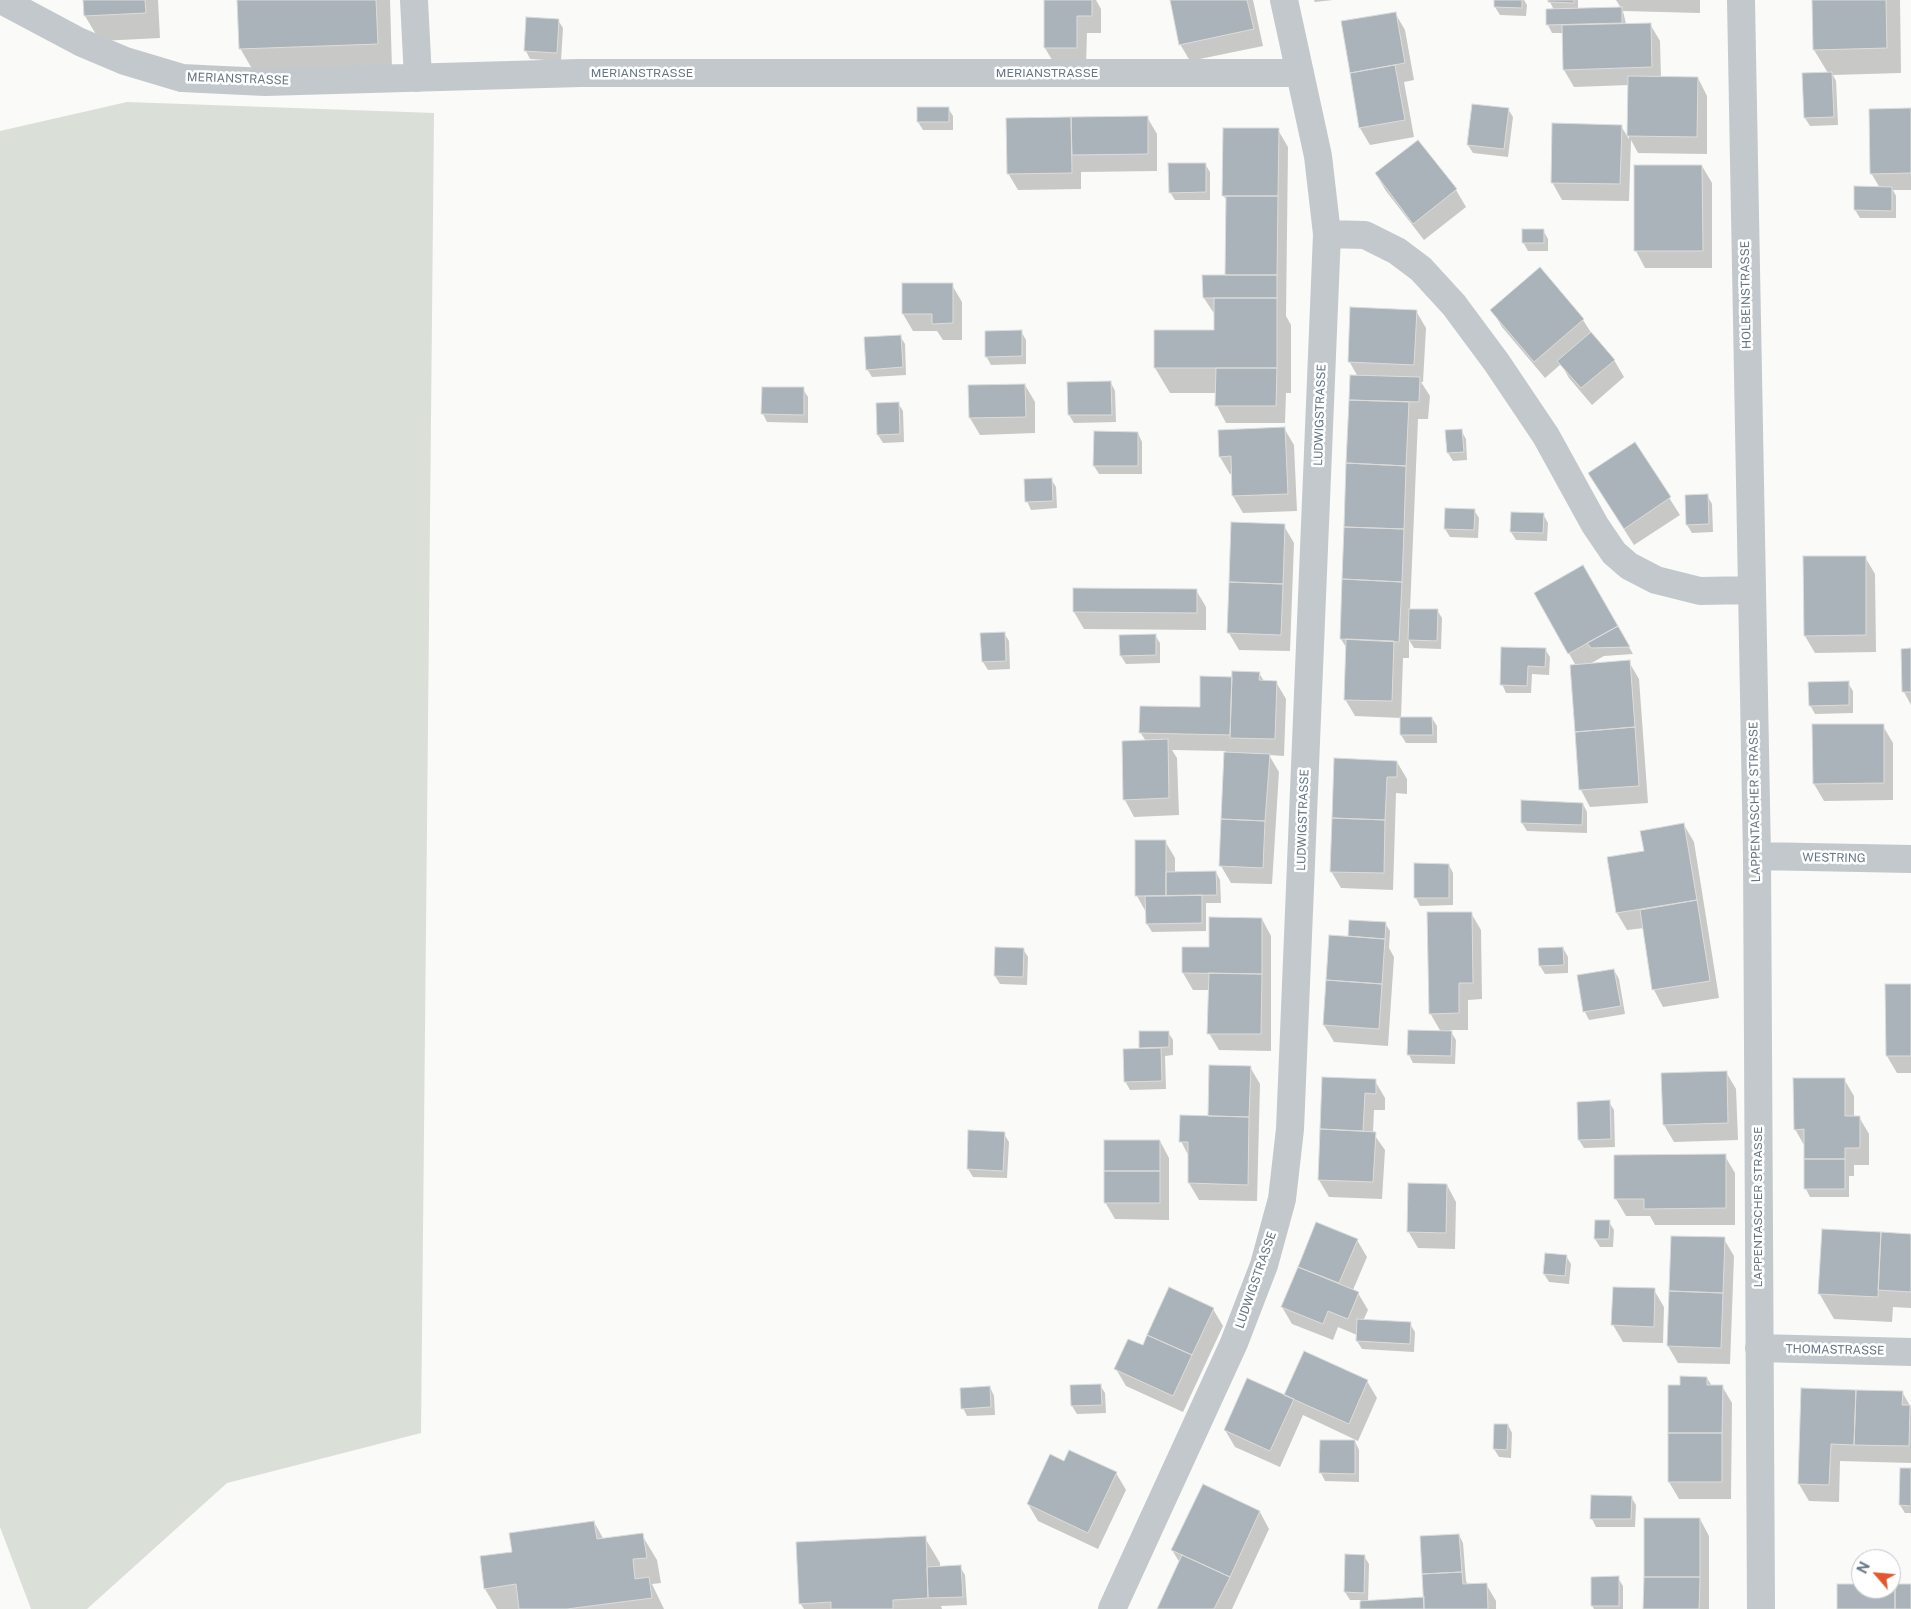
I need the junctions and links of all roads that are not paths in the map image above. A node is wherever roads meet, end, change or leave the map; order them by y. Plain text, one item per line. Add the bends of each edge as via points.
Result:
1 (2, 0) edge
2 (414, 0) edge
3 (1284, 0) edge
4 (1741, 0) edge
5 (1300, 73) junction
6 (418, 78) junction
7 (1327, 234) junction
8 (1752, 590) junction
9 (1756, 856) junction
10 (1911, 859) edge
11 (1759, 1348) junction
12 (1911, 1352) edge
13 (1112, 1609) edge
14 (1761, 1609) edge

1 - 6 street, MERIANSTRASSE via 80,42 125,61 182,78 265,82
2 - 6 street
3 - 5 street, LUDWIGSTRASSE
4 - 8 street, HOLBEINSTRASSE
5 - 6 street, MERIANSTRASSE via 580,73
5 - 7 street, LUDWIGSTRASSE via 1318,156
7 - 8 street via 1365,235 1397,251 1422,269 1498,363 1546,436 1595,525 1614,553 1629,566 1656,580 1700,590
7 - 13 street, LUDWIGSTRASSE via 1290,1129 1282,1199 1264,1265 1234,1343
8 - 9 street, LAPPENTASCHER STRASSE
9 - 10 street, WESTRING
9 - 11 street, LAPPENTASCHER STRASSE
11 - 12 street, THOMASTRASSE
11 - 14 street, LAPPENTASCHER STRASSE

